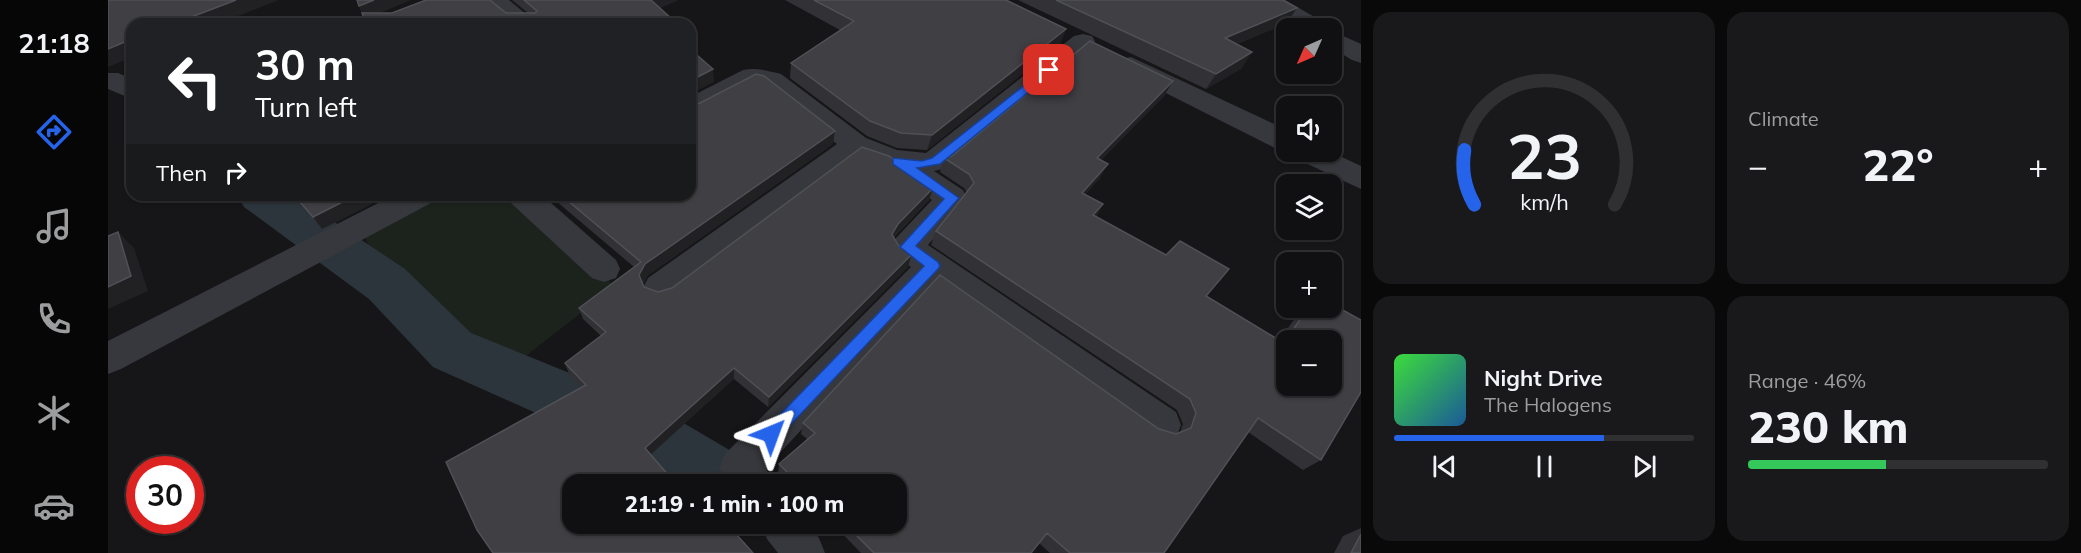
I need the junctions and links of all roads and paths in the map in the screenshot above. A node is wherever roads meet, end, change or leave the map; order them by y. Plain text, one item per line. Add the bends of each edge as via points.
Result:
1 (494, 0) edge
2 (1268, 0) edge
3 (518, 18) edge
4 (1299, 18) edge
5 (1342, 44) edge
6 (1361, 56) edge
7 (108, 81) edge
8 (126, 87) edge
9 (696, 105) edge
10 (1276, 137) edge
11 (855, 145) junction
12 (898, 161) junction
13 (1328, 162) edge
14 (1361, 178) edge
15 (408, 201) edge
16 (529, 201) edge
17 (933, 266) junction
18 (604, 269) dead end
19 (660, 288) dead end
20 (108, 358) edge
21 (1162, 424) dead end
22 (745, 474) edge
23 (790, 534) edge
24 (804, 553) edge

1 - 3 street
2 - 4 street
5 - 6 street
7 - 8 street via 118,81
9 - 11 street via 752,76 762,76
10 - 12 street via 1073,37 936,161 922,165
11 - 12 street
11 - 19 street
12 - 17 street via 952,198 907,247
13 - 14 street
15 - 20 street
16 - 18 street
17 - 21 street
17 - 22 street via 739,468
23 - 24 street

